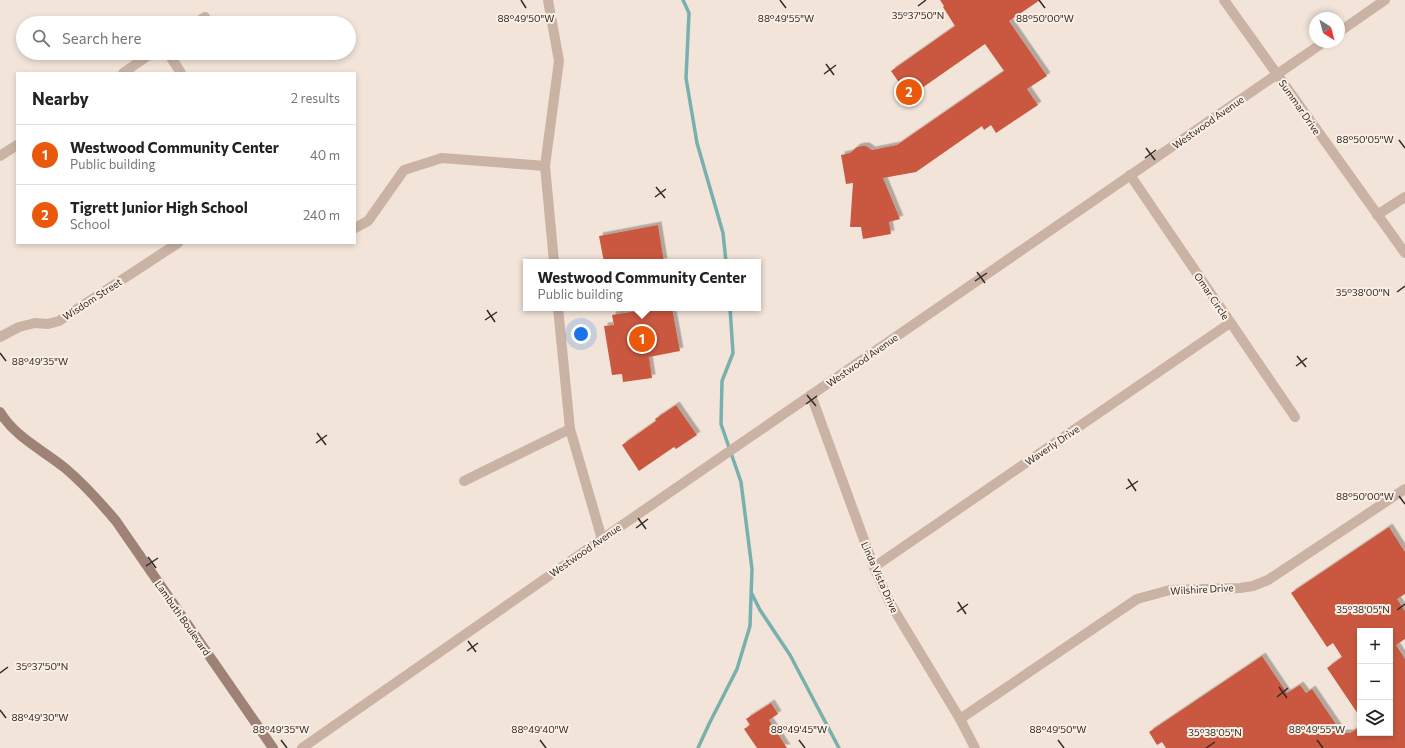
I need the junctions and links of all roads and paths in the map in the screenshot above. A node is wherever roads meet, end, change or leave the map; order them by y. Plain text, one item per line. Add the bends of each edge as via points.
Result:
1 (548, 0) edge
2 (1224, 0) edge
3 (1385, 0) edge
4 (1345, 28) edge
5 (1315, 48) edge
6 (142, 60) edge
7 (173, 60) edge
8 (124, 72) edge
9 (180, 72) edge
10 (1277, 74) junction
11 (16, 146) edge
12 (0, 156) edge
13 (544, 166) junction
14 (1130, 175) junction
15 (1405, 197) edge
16 (1377, 215) junction
17 (356, 227) edge
18 (176, 244) edge
19 (1405, 253) edge
20 (554, 259) edge
21 (558, 311) edge
22 (1230, 323) junction
23 (0, 337) edge
24 (811, 395) junction
25 (0, 412) edge
26 (1295, 417) dead end
27 (570, 428) junction
28 (464, 481) dead end
29 (1405, 489) edge
30 (602, 539) junction
31 (874, 567) junction
32 (960, 719) junction
33 (273, 748) edge
34 (302, 748) edge
35 (975, 748) edge

1 - 13 street via 559,61
2 - 10 street, Summar Drive
3 - 4 street
5 - 10 street, Westwood Avenue
6 - 8 street
7 - 9 street
10 - 14 street, Westwood Avenue
10 - 16 street, Summar Drive
11 - 12 street
13 - 17 street via 442,158 404,170 368,221
13 - 20 street
14 - 22 street, Omar Circle
14 - 24 street, Westwood Avenue
15 - 16 street
16 - 19 street, Summar Drive
18 - 23 street, Wisdom Street via 59,321 29,324
21 - 27 street
22 - 26 street, Omar Circle
22 - 31 street, Waverly Drive
24 - 30 street, Westwood Avenue
24 - 31 street, Linda Vista Drive
25 - 33 street, Lambuth Boulevard via 23,439 88,488 116,520
27 - 28 street
27 - 30 street
29 - 32 street, Wilshire Drive via 1268,580 1240,588 1170,590 1137,599
30 - 34 street, Westwood Avenue
31 - 32 street, Linda Vista Drive via 890,603
32 - 35 street, Linda Vista Drive

